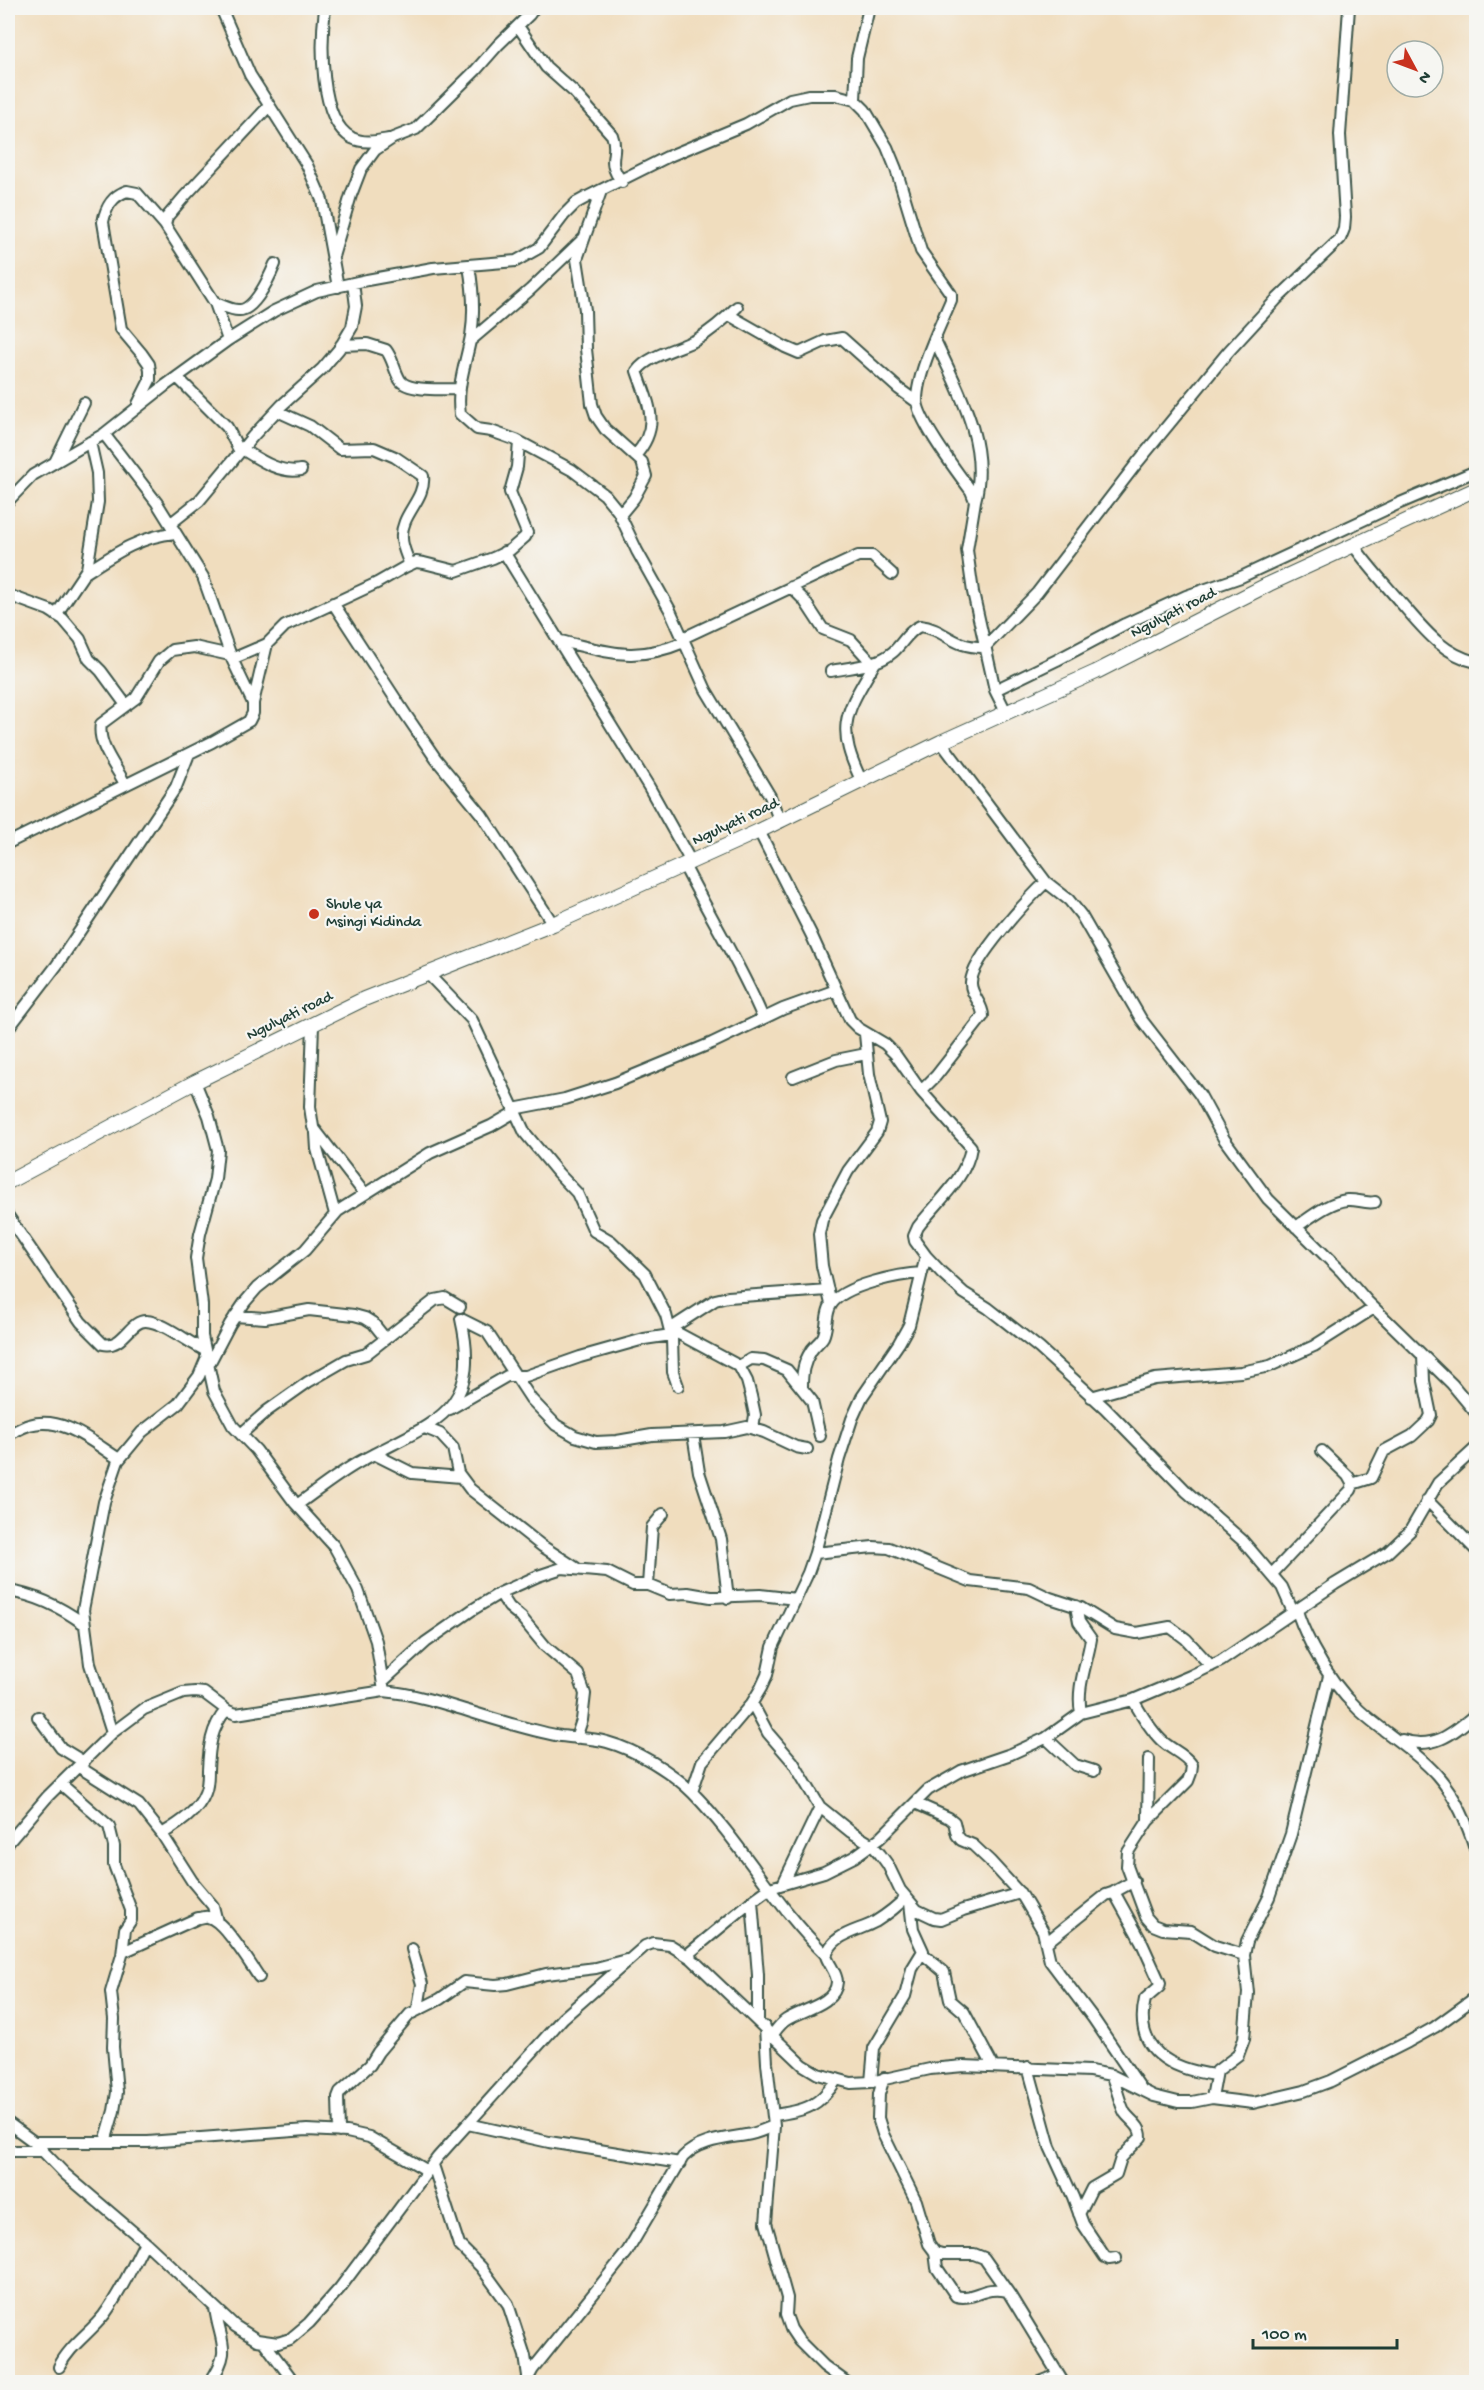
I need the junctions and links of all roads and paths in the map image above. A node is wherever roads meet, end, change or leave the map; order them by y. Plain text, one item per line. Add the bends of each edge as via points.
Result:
1 (221, 8) edge
2 (325, 8) edge
3 (534, 8) edge
4 (1349, 8) edge
5 (867, 9) edge
6 (518, 26) junction
7 (855, 100) junction
8 (269, 106) junction
9 (393, 138) junction
10 (622, 182) junction
11 (601, 191) junction
12 (165, 225) junction
13 (585, 237) junction
14 (332, 260) junction
15 (275, 264) dead end
16 (469, 266) junction
17 (353, 283) junction
18 (338, 286) junction
19 (215, 303) junction
20 (228, 340) junction
21 (935, 340) junction
22 (470, 341) junction
23 (341, 345) junction
24 (177, 377) junction
25 (459, 389) junction
26 (917, 402) junction
27 (84, 403) dead end
28 (135, 410) junction
29 (276, 411) junction
30 (104, 434) junction
31 (90, 442) junction
32 (519, 442) junction
33 (241, 450) junction
34 (635, 456) junction
35 (55, 462) junction
36 (301, 470) dead end
37 (1476, 471) edge
38 (1476, 489) edge
39 (8, 501) edge
40 (975, 501) junction
41 (620, 515) junction
42 (172, 529) junction
43 (1354, 546) junction
44 (504, 552) junction
45 (410, 565) junction
46 (84, 573) junction
47 (892, 574) dead end
48 (791, 587) junction
49 (8, 595) edge
50 (333, 603) junction
51 (56, 615) junction
52 (683, 640) junction
53 (560, 641) junction
54 (267, 644) junction
55 (985, 647) junction
56 (231, 657) junction
57 (874, 662) junction
58 (1476, 662) edge
59 (831, 671) dead end
60 (995, 690) junction
61 (253, 703) junction
62 (126, 705) junction
63 (1006, 712) junction
64 (941, 742) junction
65 (189, 754) junction
66 (862, 782) junction
67 (125, 784) junction
68 (780, 822) junction
69 (759, 831) junction
70 (8, 843) edge
71 (688, 864) junction
72 (1046, 882) junction
73 (553, 924) junction
74 (428, 974) junction
75 (836, 990) junction
76 (763, 1018) junction
77 (313, 1025) junction
78 (8, 1029) edge
79 (865, 1034) junction
80 (866, 1054) junction
81 (793, 1077) dead end
82 (195, 1082) junction
83 (921, 1091) junction
84 (514, 1111) junction
85 (316, 1132) junction
86 (8, 1182) edge
87 (364, 1193) junction
88 (1375, 1202) dead end
89 (335, 1214) junction
90 (8, 1216) edge
91 (1296, 1227) junction
92 (11, 1231) edge
93 (926, 1256) junction
94 (922, 1273) junction
95 (828, 1290) junction
96 (831, 1304) junction
97 (460, 1307) dead end
98 (1374, 1308) junction
99 (235, 1316) junction
100 (670, 1332) junction
101 (385, 1338) junction
102 (1423, 1356) junction
103 (207, 1358) junction
104 (739, 1366) junction
105 (516, 1376) junction
106 (678, 1386) dead end
107 (802, 1387) junction
108 (1091, 1397) junction
109 (449, 1409) junction
110 (1476, 1413) edge
111 (426, 1428) junction
112 (753, 1428) junction
113 (241, 1434) junction
114 (693, 1434) junction
115 (8, 1435) edge
116 (820, 1436) dead end
117 (1476, 1448) edge
118 (807, 1449) dead end
119 (1322, 1451) dead end
120 (374, 1454) junction
121 (119, 1459) junction
122 (461, 1477) junction
123 (1352, 1484) junction
124 (1427, 1500) junction
125 (297, 1505) junction
126 (663, 1514) dead end
127 (1476, 1550) edge
128 (815, 1552) junction
129 (577, 1569) junction
130 (1272, 1574) junction
131 (648, 1585) junction
132 (8, 1591) edge
133 (500, 1593) junction
134 (728, 1598) junction
135 (796, 1599) junction
136 (1076, 1606) junction
137 (1295, 1611) junction
138 (84, 1624) junction
139 (1211, 1666) junction
140 (1329, 1676) junction
141 (384, 1686) junction
142 (1133, 1700) junction
143 (752, 1702) junction
144 (226, 1710) junction
145 (1081, 1713) junction
146 (1476, 1714) edge
147 (38, 1718) dead end
148 (112, 1733) junction
149 (576, 1737) junction
150 (1046, 1738) junction
151 (1396, 1738) junction
152 (1149, 1759) dead end
153 (82, 1764) junction
154 (1094, 1771) dead end
155 (61, 1784) junction
156 (692, 1792) junction
157 (915, 1803) junction
158 (820, 1807) junction
159 (1148, 1821) junction
160 (162, 1834) junction
161 (8, 1843) edge
162 (871, 1844) junction
163 (1476, 1851) edge
164 (1134, 1881) junction
165 (783, 1884) junction
166 (770, 1888) junction
167 (1115, 1892) junction
168 (1020, 1893) junction
169 (908, 1900) junction
170 (752, 1901) junction
171 (217, 1922) junction
172 (1047, 1942) junction
173 (412, 1949) dead end
174 (123, 1952) junction
175 (922, 1953) junction
176 (687, 1955) junction
177 (826, 1955) junction
178 (1244, 1955) junction
179 (628, 1959) junction
180 (259, 1977) dead end
181 (1476, 1997) edge
182 (418, 2008) junction
183 (765, 2027) junction
184 (993, 2066) junction
185 (1028, 2067) junction
186 (1111, 2075) junction
187 (1215, 2075) junction
188 (884, 2078) junction
189 (837, 2079) junction
190 (871, 2082) junction
191 (1142, 2091) junction
192 (1212, 2098) junction
193 (773, 2115) junction
194 (8, 2123) edge
195 (468, 2124) junction
196 (774, 2126) junction
197 (339, 2132) junction
198 (34, 2142) junction
199 (105, 2142) junction
200 (8, 2151) edge
201 (43, 2151) junction
202 (680, 2163) junction
203 (430, 2168) junction
204 (1079, 2214) junction
205 (145, 2242) junction
206 (935, 2252) junction
207 (1116, 2258) dead end
208 (1007, 2291) junction
209 (215, 2308) junction
210 (264, 2342) junction
211 (59, 2367) dead end
212 (527, 2379) edge
213 (1060, 2379) edge
214 (210, 2382) edge
215 (294, 2382) edge
216 (846, 2382) edge
217 (1039, 2382) edge

1 - 8 street via 249,75
2 - 9 street via 321,38 332,113 353,139 369,142
3 - 6 street
4 - 55 street via 1340,135 1345,216 1340,239 1276,300 1222,360 1037,593
5 - 7 street
6 - 9 street via 416,129
6 - 10 street via 546,67 612,135 616,144 612,167
7 - 10 street via 836,95 790,99
7 - 21 street via 887,147 921,251 951,294
8 - 12 street via 184,196
8 - 14 street via 307,165 322,200
9 - 14 street via 375,150 362,169
10 - 11 street
11 - 13 street
11 - 16 street via 576,203 528,256
12 - 19 street
12 - 28 street via 137,193 120,193 105,209 103,222 121,329 149,364 150,380
13 - 22 street
13 - 34 street via 577,259 592,404 605,429
14 - 18 street
15 - 19 street via 263,289 246,308 238,310
16 - 17 street via 433,268
16 - 22 street via 473,296
17 - 18 street
17 - 23 street via 356,306 352,327
18 - 20 street via 288,304
19 - 20 street
20 - 24 street
21 - 26 street
21 - 40 street via 976,438 980,466
22 - 25 street
23 - 25 street via 367,344 386,350 400,380 409,387
23 - 29 street via 322,369
24 - 28 street
24 - 33 street via 228,427
25 - 32 street via 460,414 466,421 477,429 491,430
26 - 34 street via 842,338 800,353 733,311 698,339 648,361 637,371 651,412 651,429
26 - 40 street
27 - 35 street
28 - 30 street
29 - 33 street
29 - 45 street via 310,426 340,449 374,448 423,476 424,485 403,529
30 - 31 street
30 - 42 street
31 - 35 street
31 - 46 street via 98,473 98,502
32 - 41 street via 592,484
32 - 44 street via 510,492 527,533
33 - 36 street via 282,470
33 - 42 street
34 - 41 street via 646,476
35 - 39 street via 33,475
37 - 60 street via 1241,577 1155,610
38 - 43 main road, Ngulyati road
40 - 55 street via 967,550
41 - 52 street
42 - 46 street via 135,543
42 - 56 street via 202,578
43 - 58 street via 1427,634 1450,652
43 - 63 main road, Ngulyati road
44 - 45 street via 456,571 424,563
44 - 53 street
45 - 50 street
46 - 51 street
47 - 48 street via 868,555 858,556
48 - 52 street
48 - 57 street via 823,629 851,640
49 - 51 street
50 - 54 street via 285,626
50 - 73 street via 436,759 482,815
51 - 62 street via 80,639 89,659
52 - 53 street via 670,648 640,655 621,655
52 - 68 street via 706,690 770,796
53 - 71 street via 649,787
54 - 56 street
54 - 61 street
55 - 57 street via 962,646 920,626 893,652
55 - 60 street
56 - 61 street
56 - 62 street via 194,647 172,650 159,661 136,698
57 - 59 street
57 - 66 street via 848,711 845,734
60 - 63 street
61 - 65 street via 249,721
62 - 67 street via 101,724 100,732
63 - 64 main road, Ngulyati road
64 - 66 main road, Ngulyati road
64 - 72 street
65 - 67 street
65 - 78 street via 176,787 57,965
66 - 68 main road, Ngulyati road
67 - 70 street
68 - 69 main road, Ngulyati road
69 - 71 main road, Ngulyati road
69 - 75 street
71 - 73 main road, Ngulyati road
71 - 76 street via 707,911 742,971
72 - 83 street via 1002,929 980,961 972,976 971,989 983,1016
72 - 91 street via 1081,915 1141,1019 1200,1095 1224,1138 1268,1199
73 - 74 main road, Ngulyati road
74 - 77 main road, Ngulyati road via 364,999
74 - 84 street via 472,1020
75 - 76 street
75 - 79 street via 850,1020
76 - 84 street via 615,1083
77 - 82 main road, Ngulyati road
77 - 85 street via 310,1107
79 - 80 street
79 - 83 street via 895,1054
80 - 81 street via 836,1060
80 - 95 street via 880,1122 822,1220 819,1234
82 - 86 main road, Ngulyati road
82 - 103 street via 219,1150 196,1258
83 - 93 street via 971,1147 963,1169 914,1236
84 - 87 street
84 - 100 street via 525,1133 578,1193 594,1231 611,1241 645,1274 662,1304
85 - 87 street
85 - 89 street
87 - 89 street
88 - 91 street via 1340,1201
89 - 99 street via 304,1250 257,1288
90 - 92 street
91 - 98 street
92 - 103 street via 81,1322 103,1344 114,1344 146,1321 159,1325
93 - 94 street
93 - 108 street via 964,1293 1015,1328
94 - 96 street via 863,1286
94 - 128 street via 909,1325 852,1419
95 - 96 street
95 - 100 street via 715,1300
96 - 107 street via 823,1336 804,1363
97 - 101 street via 446,1298 435,1300
98 - 102 street
98 - 108 street via 1314,1346 1270,1366 1155,1379
99 - 101 street via 265,1318 309,1310 354,1315 373,1323
99 - 103 street
100 - 104 street
100 - 105 street
100 - 106 street
101 - 113 street via 366,1354 346,1360 299,1388
102 - 110 street
102 - 123 street via 1431,1415 1428,1421 1412,1436 1384,1451 1371,1478
103 - 113 street via 214,1391
103 - 121 street via 178,1404 142,1432
104 - 107 street via 751,1359 764,1360 788,1370
104 - 112 street via 751,1396
105 - 109 street via 507,1376
105 - 109 street via 487,1332 461,1319 466,1371
105 - 114 street via 542,1413 575,1436 596,1442
107 - 116 street via 812,1401
108 - 130 street via 1242,1540
109 - 111 street
111 - 120 street
111 - 122 street via 440,1434 453,1448
112 - 114 street
112 - 118 street
113 - 125 street
114 - 134 street via 699,1472 721,1539
115 - 121 street via 28,1425 58,1424 99,1444
117 - 124 street via 1438,1483
119 - 123 street
120 - 122 street via 412,1473
120 - 125 street
121 - 138 street via 110,1478 96,1539
122 - 129 street via 481,1499
123 - 130 street via 1351,1490
124 - 127 street
124 - 137 street via 1410,1531 1388,1552
125 - 141 street via 334,1546 358,1590 376,1641
126 - 131 street via 652,1527
128 - 135 street
128 - 136 street via 889,1548 970,1581 1029,1588
129 - 131 street via 608,1572 633,1585
129 - 133 street via 562,1568
130 - 137 street
131 - 134 street via 670,1594
132 - 138 street via 26,1593 54,1605
133 - 141 street via 426,1642
133 - 149 street via 540,1640 578,1674 585,1694
134 - 135 street via 760,1595
135 - 143 street via 773,1647 767,1675
136 - 139 street via 1115,1629 1137,1634 1170,1627
136 - 145 street via 1079,1622 1091,1639 1080,1685
137 - 139 street
137 - 140 street
138 - 148 street via 90,1664
139 - 142 street
140 - 151 street via 1359,1710
140 - 178 street via 1291,1834
141 - 144 street via 236,1714
141 - 149 street via 529,1729
142 - 145 street
142 - 159 street via 1162,1742 1192,1765 1188,1780
143 - 156 street via 702,1762
143 - 158 street via 768,1733 793,1762
144 - 148 street via 204,1693 183,1693 144,1709
144 - 160 street via 212,1734 205,1794 195,1810
145 - 150 street
146 - 151 street via 1457,1730 1427,1744
147 - 153 street via 61,1748
148 - 153 street
149 - 156 street via 607,1742 638,1755
150 - 154 street via 1075,1765
150 - 157 street via 961,1771 928,1790
151 - 163 street via 1436,1774 1455,1798
152 - 159 street
153 - 155 street
153 - 160 street via 139,1805
155 - 161 street
155 - 174 street via 110,1826 114,1865 131,1910
156 - 166 street
157 - 162 street
157 - 168 street via 954,1822 961,1840 973,1845
158 - 162 street
158 - 165 street
159 - 164 street via 1128,1852 1127,1866
160 - 171 street via 213,1906
162 - 165 street via 824,1872
162 - 169 street
164 - 167 street
164 - 178 street via 1146,1917 1153,1925 1191,1931 1215,1946
165 - 166 street
166 - 170 street
166 - 177 street
167 - 172 street
167 - 187 street via 1160,1983 1145,1999 1143,2031 1150,2044 1168,2063 1191,2072
168 - 169 street via 941,1920
168 - 172 street
169 - 175 street
169 - 177 street via 877,1921 839,1938
170 - 176 street
170 - 183 street
171 - 174 street via 209,1917 198,1918
171 - 180 street
172 - 191 street via 1050,1961
173 - 182 street via 422,1984
174 - 199 street via 111,1992 117,2092
175 - 184 street via 944,1972 950,2000 963,2012
175 - 190 street via 912,1969 905,1996 874,2048
176 - 179 street via 670,1945 653,1943
176 - 183 street
177 - 183 street via 836,1974 832,1994 810,2009
178 - 187 street via 1248,1993 1244,2039 1238,2055
179 - 182 street via 507,1984 464,1982
179 - 195 street via 563,2018
181 - 192 street via 1417,2037 1331,2081 1262,2102
182 - 197 street via 363,2074 340,2092
183 - 189 street via 803,2065
183 - 193 street
184 - 185 street
184 - 188 street via 938,2068
185 - 186 street
185 - 204 street via 1050,2147
186 - 191 street
186 - 204 street via 1125,2112 1139,2128 1141,2137 1121,2158 1116,2174 1092,2188
187 - 192 street
188 - 190 street
188 - 206 street via 878,2118
189 - 190 street
189 - 193 street via 819,2102
191 - 192 street via 1185,2103
193 - 196 street
194 - 198 street
195 - 202 street via 549,2142
195 - 203 street
196 - 202 street via 694,2147
196 - 216 street via 766,2223 788,2298 786,2315 799,2341
197 - 199 street via 307,2130
197 - 203 street via 369,2137
198 - 199 street
198 - 201 street
200 - 201 street
201 - 205 street
202 - 212 street via 627,2253
203 - 210 street via 309,2323 290,2339
203 - 212 street via 459,2244 508,2304 522,2347
204 - 207 street via 1105,2257
205 - 209 street
205 - 211 street via 121,2290 89,2332 64,2356
206 - 208 street via 981,2256
206 - 208 street via 937,2268 956,2296 968,2297 992,2288
208 - 213 street
209 - 210 street via 235,2326
209 - 214 street via 225,2350
210 - 215 street
213 - 217 street

